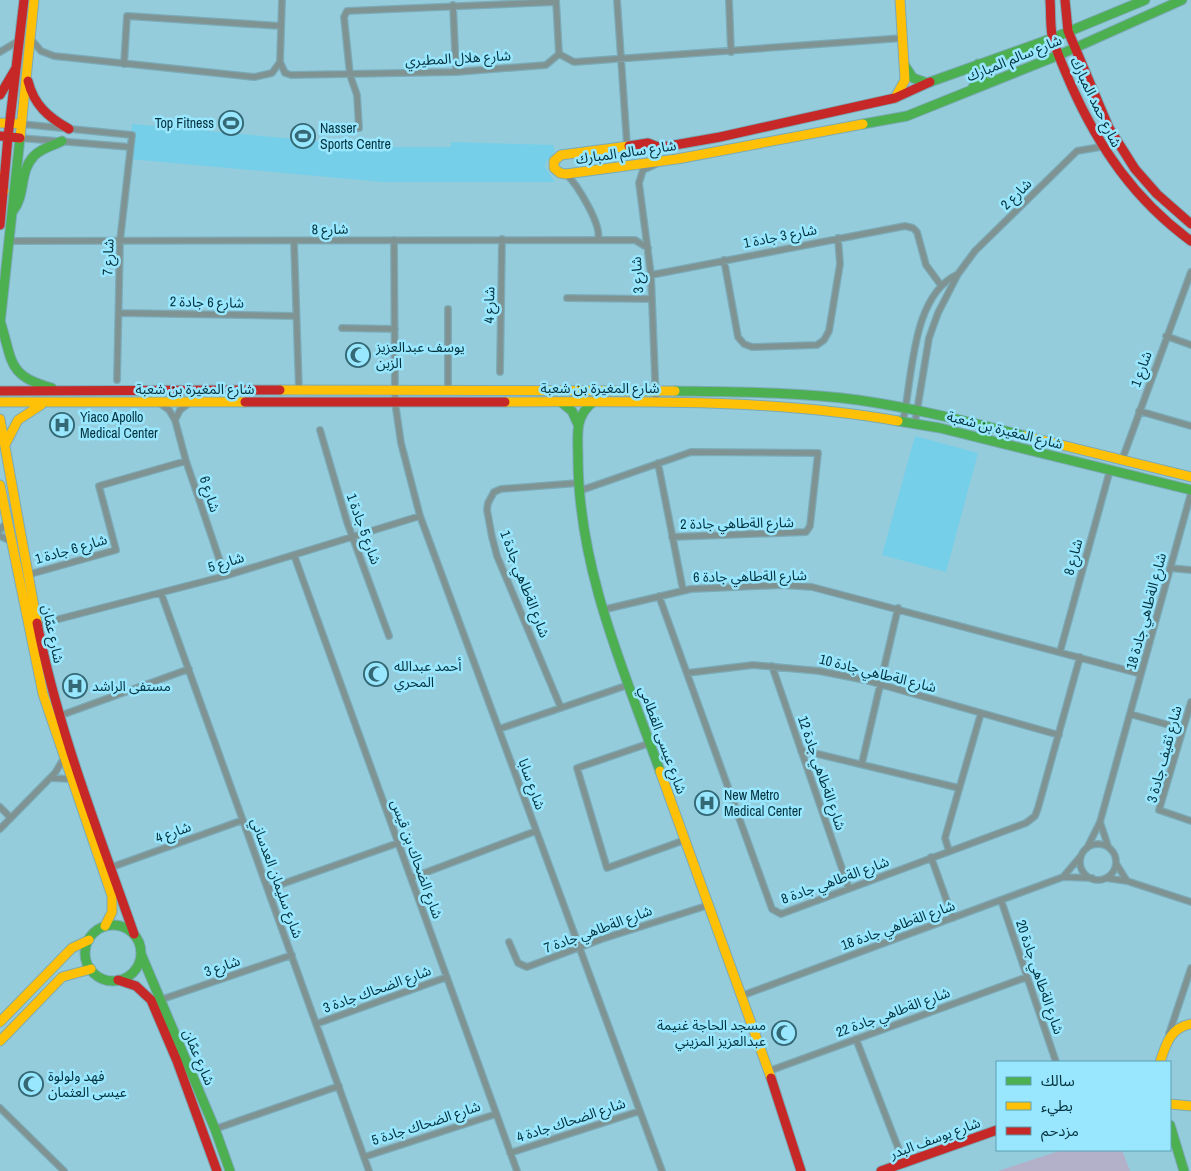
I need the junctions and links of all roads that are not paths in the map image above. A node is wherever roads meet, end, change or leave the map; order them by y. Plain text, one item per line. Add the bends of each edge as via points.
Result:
1 (24, 0) edge
2 (34, 0) edge
3 (282, 0) edge
4 (617, 0) edge
5 (728, 0) edge
6 (900, 0) edge
7 (1050, 0) edge
8 (1065, 0) edge
9 (1145, 0) edge
10 (1182, 0) edge
11 (556, 1) edge
12 (437, 3) edge
13 (453, 5) junction
14 (1130, 6) junction
15 (1133, 22) junction
16 (281, 26) junction
17 (1068, 31) junction
18 (30, 38) junction
19 (903, 38) junction
20 (1053, 38) junction
21 (20, 40) junction
22 (1074, 48) junction
23 (0, 52) edge
24 (730, 52) junction
25 (559, 54) junction
26 (1059, 55) junction
27 (620, 60) junction
28 (280, 62) junction
29 (124, 64) junction
30 (978, 64) junction
31 (904, 65) junction
32 (16, 68) junction
33 (456, 72) junction
34 (26, 74) junction
35 (350, 75) junction
36 (927, 83) junction
37 (965, 93) junction
38 (0, 95) edge
39 (895, 98) junction
40 (5, 123) edge
41 (21, 124) junction
42 (359, 128) dead end
43 (74, 130) junction
44 (4, 137) edge
45 (20, 138) junction
46 (62, 141) junction
47 (78, 143) junction
48 (627, 145) junction
49 (1100, 146) junction
50 (130, 147) junction
51 (663, 161) junction
52 (566, 174) junction
53 (0, 176) edge
54 (4, 192) junction
55 (13, 212) junction
56 (1191, 224) edge
57 (0, 225) edge
58 (838, 238) junction
59 (502, 239) junction
60 (598, 239) junction
61 (394, 240) junction
62 (10, 241) junction
63 (120, 241) junction
64 (1190, 241) edge
65 (294, 242) junction
66 (648, 248) junction
67 (724, 260) junction
68 (1191, 272) edge
69 (958, 274) junction
70 (651, 275) junction
71 (940, 284) junction
72 (567, 298) dead end
73 (652, 299) junction
74 (448, 309) dead end
75 (119, 313) junction
76 (296, 316) junction
77 (0, 323) edge
78 (342, 328) dead end
79 (395, 329) junction
80 (1166, 336) junction
81 (1191, 345) edge
82 (500, 372) dead end
83 (117, 380) dead end
84 (394, 388) junction
85 (448, 389) junction
86 (0, 391) edge
87 (299, 391) junction
88 (656, 391) junction
89 (79, 392) junction
90 (0, 402) edge
91 (395, 402) junction
92 (560, 402) junction
93 (593, 402) junction
94 (656, 402) junction
95 (189, 403) junction
96 (44, 404) junction
97 (161, 404) junction
98 (906, 409) junction
99 (918, 411) junction
100 (1139, 411) junction
101 (0, 418) edge
102 (175, 420) junction
103 (903, 420) junction
104 (915, 423) junction
105 (578, 424) junction
106 (1191, 426) edge
107 (320, 430) dead end
108 (4, 448) junction
109 (1122, 460) junction
110 (186, 461) junction
111 (658, 463) junction
112 (1110, 470) junction
113 (1191, 477) edge
114 (0, 485) edge
115 (579, 487) junction
116 (1191, 492) edge
117 (420, 516) junction
118 (7, 522) junction
119 (0, 530) edge
120 (0, 536) edge
121 (353, 537) junction
122 (672, 537) junction
123 (11, 541) junction
124 (294, 554) junction
125 (1170, 568) junction
126 (1191, 570) edge
127 (27, 575) junction
128 (225, 576) junction
129 (683, 590) junction
130 (162, 593) junction
131 (659, 596) junction
132 (898, 608) junction
133 (602, 610) junction
134 (36, 625) junction
135 (389, 636) dead end
136 (1060, 652) junction
137 (1080, 657) junction
138 (772, 666) junction
139 (189, 669) junction
140 (687, 673) junction
141 (1141, 674) junction
142 (628, 685) junction
143 (880, 685) junction
144 (1191, 702) edge
145 (561, 708) junction
146 (981, 713) junction
147 (1130, 714) junction
148 (59, 716) junction
149 (499, 729) junction
150 (1183, 729) junction
151 (1059, 735) junction
152 (650, 743) junction
153 (801, 750) junction
154 (64, 758) junction
155 (862, 763) junction
156 (50, 778) junction
157 (71, 779) junction
158 (959, 788) junction
159 (0, 807) edge
160 (11, 818) junction
161 (243, 820) junction
162 (1191, 821) edge
163 (1100, 822) junction
164 (0, 829) edge
165 (536, 831) junction
166 (685, 840) junction
167 (398, 843) junction
168 (1108, 847) junction
169 (1087, 848) junction
170 (949, 851) junction
171 (1082, 856) junction
172 (931, 857) junction
173 (1116, 864) junction
174 (112, 867) junction
175 (1063, 877) junction
176 (411, 878) junction
177 (1092, 878) junction
178 (1106, 878) junction
179 (1128, 881) junction
180 (268, 889) junction
181 (849, 889) junction
182 (1000, 900) junction
183 (1191, 902) edge
184 (709, 905) junction
185 (953, 918) junction
186 (105, 926) junction
187 (134, 934) junction
188 (89, 940) junction
189 (510, 942) dead end
190 (580, 948) junction
191 (141, 954) junction
192 (292, 955) junction
193 (1191, 968) edge
194 (91, 969) junction
195 (1027, 976) junction
196 (447, 977) junction
197 (118, 980) junction
198 (741, 996) junction
199 (160, 1000) junction
200 (0, 1022) edge
201 (316, 1024) junction
202 (1191, 1024) edge
203 (1168, 1038) junction
204 (856, 1039) junction
205 (0, 1041) edge
206 (1056, 1061) edge
207 (1160, 1061) edge
208 (769, 1071) junction
209 (338, 1086) junction
210 (1171, 1104) edge
211 (1191, 1106) edge
212 (0, 1108) edge
213 (640, 1111) junction
214 (496, 1114) junction
215 (1171, 1128) edge
216 (215, 1129) junction
217 (996, 1130) edge
218 (510, 1153) junction
219 (364, 1157) junction
220 (904, 1163) junction
221 (61, 1170) edge
222 (217, 1171) edge
223 (230, 1171) edge
224 (369, 1171) edge
225 (517, 1171) edge
226 (662, 1171) edge
227 (802, 1171) edge
228 (881, 1171) edge
229 (1184, 1171) edge

1 - 21 main road
2 - 18 main road
3 - 16 street
4 - 27 street
5 - 24 street
6 - 19 main road
7 - 20 main road, شارع حمد المبارك
8 - 17 main road, شارع حمد المبارك
9 - 14 main road, شارع سالم المبارك
10 - 15 main road, شارع سالم المبارك
11 - 13 street
11 - 25 street
12 - 13 street
12 - 35 street via 347,11 344,17
13 - 33 street
14 - 15 main road via 1127,14
14 - 17 main road, شارع سالم المبارك
15 - 22 main road, شارع سالم المبارك
16 - 28 street
16 - 29 street via 128,16
17 - 20 main road, شارع سالم المبارك
17 - 22 main road, شارع حمد المبارك
18 - 29 street via 41,51 54,56
18 - 34 main road
19 - 24 street
19 - 31 main road
20 - 26 main road, شارع حمد المبارك
20 - 30 main road, شارع سالم المبارك
21 - 23 street
21 - 32 main road
22 - 26 main road, شارع سالم المبارك
22 - 56 main road, شارع حمد المبارك via 1096,102 1121,149 1157,194
24 - 27 street
25 - 27 street via 574,62
25 - 33 street, شارع هلال المطيري via 546,65
26 - 37 main road, شارع سالم المبارك
26 - 49 main road, شارع حمد المبارك
27 - 48 street
28 - 29 street via 272,73 254,77
28 - 35 street, شارع هلال المطيري via 285,73 291,75
30 - 36 main road, شارع سالم المبارك
30 - 37 main road via 983,72 982,78
31 - 36 main road via 912,78
31 - 39 main road via 903,86
32 - 38 main road
32 - 40 main road
33 - 35 street, شارع هلال المطيري
34 - 41 main road
34 - 43 main road via 31,95 39,108 51,119
35 - 42 street via 357,95
36 - 39 main road, شارع سالم المبارك
37 - 51 main road, شارع سالم المبارك via 907,116 882,122
39 - 48 main road, شارع سالم المبارك via 677,145
40 - 41 main road
40 - 44 main road
41 - 43 street
41 - 45 main road
43 - 47 street via 72,136
43 - 50 street, شارع 7 via 132,135
44 - 45 main road
44 - 54 main road
45 - 46 street
45 - 55 main road
46 - 47 street
46 - 55 main road via 31,158 21,201
47 - 50 street
48 - 52 main road, شارع سالم المبارك via 558,156 554,168
49 - 64 main road, شارع حمد المبارك via 1138,197
49 - 69 street, شارع 2 via 1077,151 975,251
50 - 63 street, شارع 7
51 - 52 main road, شارع سالم المبارك
51 - 66 street, شارع 3 via 643,170 640,176
52 - 60 street via 599,227
53 - 54 main road
54 - 57 main road
55 - 62 main road
58 - 67 street, شارع 3 جادة 1
58 - 67 street via 840,264 829,331 817,345 752,346 741,342
58 - 71 street, شارع 3 جادة 1 via 905,226 913,228 919,234 926,265
59 - 60 street, شارع 8
59 - 61 street, شارع 8
59 - 82 street, شارع 4
60 - 66 street, شارع 8 via 635,240
61 - 65 street, شارع 8
61 - 79 street
62 - 63 street, شارع 8
62 - 77 main road
63 - 65 street, شارع 8
63 - 75 street, شارع 7
65 - 76 street
66 - 70 street, شارع 3
67 - 70 street, شارع 3 جادة 1
68 - 80 street, شارع 1
69 - 71 street, شارع 2
69 - 99 street, شارع 2 via 929,338
70 - 73 street, شارع 3
71 - 98 street via 918,333
72 - 73 street
73 - 88 street, شارع 3
74 - 85 street
75 - 76 street, شارع 6 جادة 2
75 - 83 street, شارع 7
76 - 87 street
77 - 89 main road via 10,359 22,377 38,385
78 - 79 street
79 - 84 street
80 - 81 street
80 - 100 street, شارع 1
84 - 85 main road, شارع المغيرة بن شعبة
84 - 87 main road, شارع المغيرة بن شعبة
84 - 91 street
85 - 88 main road, شارع المغيرة بن شعبة
86 - 89 main road, شارع المغيرة بن شعبة
87 - 89 main road, شارع المغيرة بن شعبة
88 - 94 street, شارع 3
88 - 98 main road, شارع المغيرة بن شعبة via 821,396
90 - 96 main road, شارع المغيرة بن شعبة
91 - 92 main road, شارع المغيرة بن شعبة
91 - 95 main road, شارع المغيرة بن شعبة
91 - 117 street, شارع سابا via 401,443
92 - 93 main road, شارع المغيرة بن شعبة
92 - 105 main road via 572,411
93 - 94 main road, شارع المغيرة بن شعبة
93 - 105 main road via 584,409
94 - 103 main road, شارع المغيرة بن شعبة via 820,410
95 - 97 main road, شارع المغيرة بن شعبة
95 - 102 street
96 - 97 main road, شارع المغيرة بن شعبة
96 - 108 main road via 25,412 15,421
97 - 102 street, شارع 6 via 170,410
98 - 99 main road, شارع المغيرة بن شعبة
98 - 103 street
99 - 104 street, شارع 2
99 - 109 main road, شارع المغيرة بن شعبة
100 - 106 street
100 - 109 street, شارع 1
101 - 108 main road, شارع عمّان
102 - 110 street, شارع 6
103 - 104 main road, شارع المغيرة بن شعبة
104 - 112 main road, شارع المغيرة بن شعبة
105 - 115 main road, شارع عيسى القطامي
107 - 121 street, شارع 5 جادة 1
108 - 127 main road, شارع عمّان
109 - 113 main road, شارع المغيرة بن شعبة
110 - 127 street, شارع 6 جادة 1 via 99,486 116,550
110 - 128 street, شارع 6
111 - 115 street, شارع الةطاهي جادة 2
111 - 122 street
111 - 122 street, شارع الةطاهي جادة 2 via 696,452 818,454 810,526 806,532
112 - 116 main road, شارع المغيرة بن شعبة
112 - 136 street, شارع 8
114 - 118 main road, شارع عمّان
115 - 133 main road, شارع عيسى القطامي via 589,561
115 - 145 street, شارع الةطاهي جادة 1 via 500,490 490,497 487,510 497,556
116 - 125 street, شارع الةطاهي جادة 18
117 - 121 street, شارع 5
117 - 149 street, شارع سابا
118 - 119 street
118 - 123 main road, شارع عمّان
120 - 123 street
121 - 124 street, شارع 5
121 - 135 street, شارع 5 جادة 1
122 - 129 street
123 - 154 main road, شارع عمّان via 43,694
124 - 128 street, شارع 5
124 - 167 street, شارع الضحاك بن قيس
125 - 126 street
125 - 141 street, شارع الةطاهي جادة 18
127 - 134 main road, شارع عمّان
128 - 130 street, شارع 5
129 - 131 street, شارع الةطاهي جادة 6
129 - 132 street, شارع الةطاهي جادة 6 via 802,586 831,590
130 - 134 street, شارع 5
130 - 139 street, شارع سليمان العدساني
131 - 133 street, شارع الةطاهي جادة 6
131 - 140 street, شارع الةطاهي جادة 8
132 - 136 street, شارع الةطاهي جادة 6
132 - 143 street
133 - 142 main road, شارع عيسى القطامي
134 - 148 main road, شارع عمّان
136 - 137 street, شارع الةطاهي جادة 6
137 - 141 street, شارع الةطاهي جادة 6
137 - 151 street, شارع الةطاهي جادة 8
138 - 140 street, شارع الةطاهي جادة 10 via 734,666
138 - 143 street, شارع الةطاهي جادة 10 via 819,671
138 - 153 street, شارع الةطاهي جادة 12
139 - 148 street
139 - 161 street, شارع سليمان العدساني
140 - 181 street, شارع الةطاهي جادة 8 via 772,909 784,914
141 - 147 street, شارع الةطاهي جادة 18
142 - 145 street
142 - 152 main road, شارع عيسى القطامي
143 - 146 street, شارع الةطاهي جادة 10
143 - 155 street
144 - 150 street, شارع ثقيف جادة 3
145 - 149 street
146 - 151 street, شارع الةطاهي جادة 10
146 - 158 street
147 - 150 street
147 - 163 street, شارع الةطاهي جادة 18
148 - 174 main road, شارع عمّان
149 - 165 street, شارع سابا
150 - 162 street, شارع ثقيف جادة 3 via 1159,810
151 - 170 street, شارع الةطاهي جادة 8 via 1032,819 1026,824
152 - 166 main road, شارع عيسى القطامي
152 - 166 street via 577,768 607,868
153 - 155 street
153 - 181 street, شارع الةطاهي جادة 12
154 - 156 street
154 - 157 main road, شارع عمّان
155 - 158 street
156 - 157 street
156 - 160 street
157 - 186 main road, شارع عمّان via 112,896 112,912
158 - 170 street via 945,838
159 - 160 street
160 - 164 street
161 - 174 street, شارع 4
161 - 180 street, شارع سليمان العدساني
163 - 168 street
163 - 169 street, شارع الةطاهي جادة 18
165 - 176 street
165 - 190 street, شارع سابا
166 - 184 main road, شارع عيسى القطامي
167 - 176 street, شارع الضحاك بن قيس
167 - 180 street
168 - 169 street via 1095,844
168 - 173 street via 1115,854
169 - 171 street
170 - 172 street, شارع الةطاهي جادة 8
171 - 175 street, شارع الةطاهي جادة 18
171 - 177 street via 1082,869
172 - 181 street, شارع الةطاهي جادة 8
172 - 185 street
173 - 178 street
173 - 179 street
174 - 187 main road, شارع عمّان
175 - 177 street, شارع الةطاهي جادة 18
175 - 182 street, شارع الةطاهي جادة 18
176 - 196 street, شارع الضحاك بن قيس
177 - 178 street
178 - 179 street
179 - 183 street
180 - 192 street, شارع سليمان العدساني
182 - 185 street, شارع الةطاهي جادة 18
182 - 195 street, شارع الةطاهي جادة 20
184 - 190 street, شارع الةطاهي جادة 7
184 - 198 main road, شارع عيسى القطامي
185 - 198 street, شارع الةطاهي جادة 18
186 - 187 main road via 124,927
186 - 188 main road
187 - 191 main road
188 - 194 main road via 86,952
188 - 200 main road via 72,948
189 - 190 street, شارع الةطاهي جادة 7 via 518,963 525,967
190 - 213 street, شارع سابا
191 - 197 main road via 134,971
191 - 199 main road, شارع عمّان
192 - 199 street, شارع 3
192 - 201 street, شارع سليمان العدساني
193 - 203 street
194 - 197 main road via 106,979
194 - 205 main road via 62,977
195 - 204 street, شارع الةطاهي جادة 22
195 - 206 street, شارع الةطاهي جادة 20
196 - 201 street, شارع الضحاك جادة 3
196 - 214 street, شارع الضحاك بن قيس
197 - 222 main road, شارع عمّان via 136,986 151,1000 177,1060
198 - 208 main road, شارع عيسى القطامي
199 - 216 main road, شارع عمّان
201 - 209 street, شارع سليمان العدساني
202 - 203 main road via 1179,1028
203 - 207 main road
204 - 208 street, شارع الةطاهي جادة 22
204 - 220 street
208 - 227 main road, شارع عيسى القطامي
209 - 216 street
209 - 219 street, شارع سليمان العدساني
210 - 211 main road
212 - 221 street
213 - 218 street, شارع الضحاك جادة 4
213 - 226 street, شارع سابا
214 - 218 street, شارع الضحاك بن قيس
214 - 219 street, شارع الضحاك جادة 5
215 - 229 main road
216 - 223 main road, شارع عمّان
217 - 220 main road, شارع يوسف البدر
218 - 225 street, شارع الضحاك بن قيس
219 - 224 street, شارع سليمان العدساني
220 - 228 main road, شارع يوسف البدر

